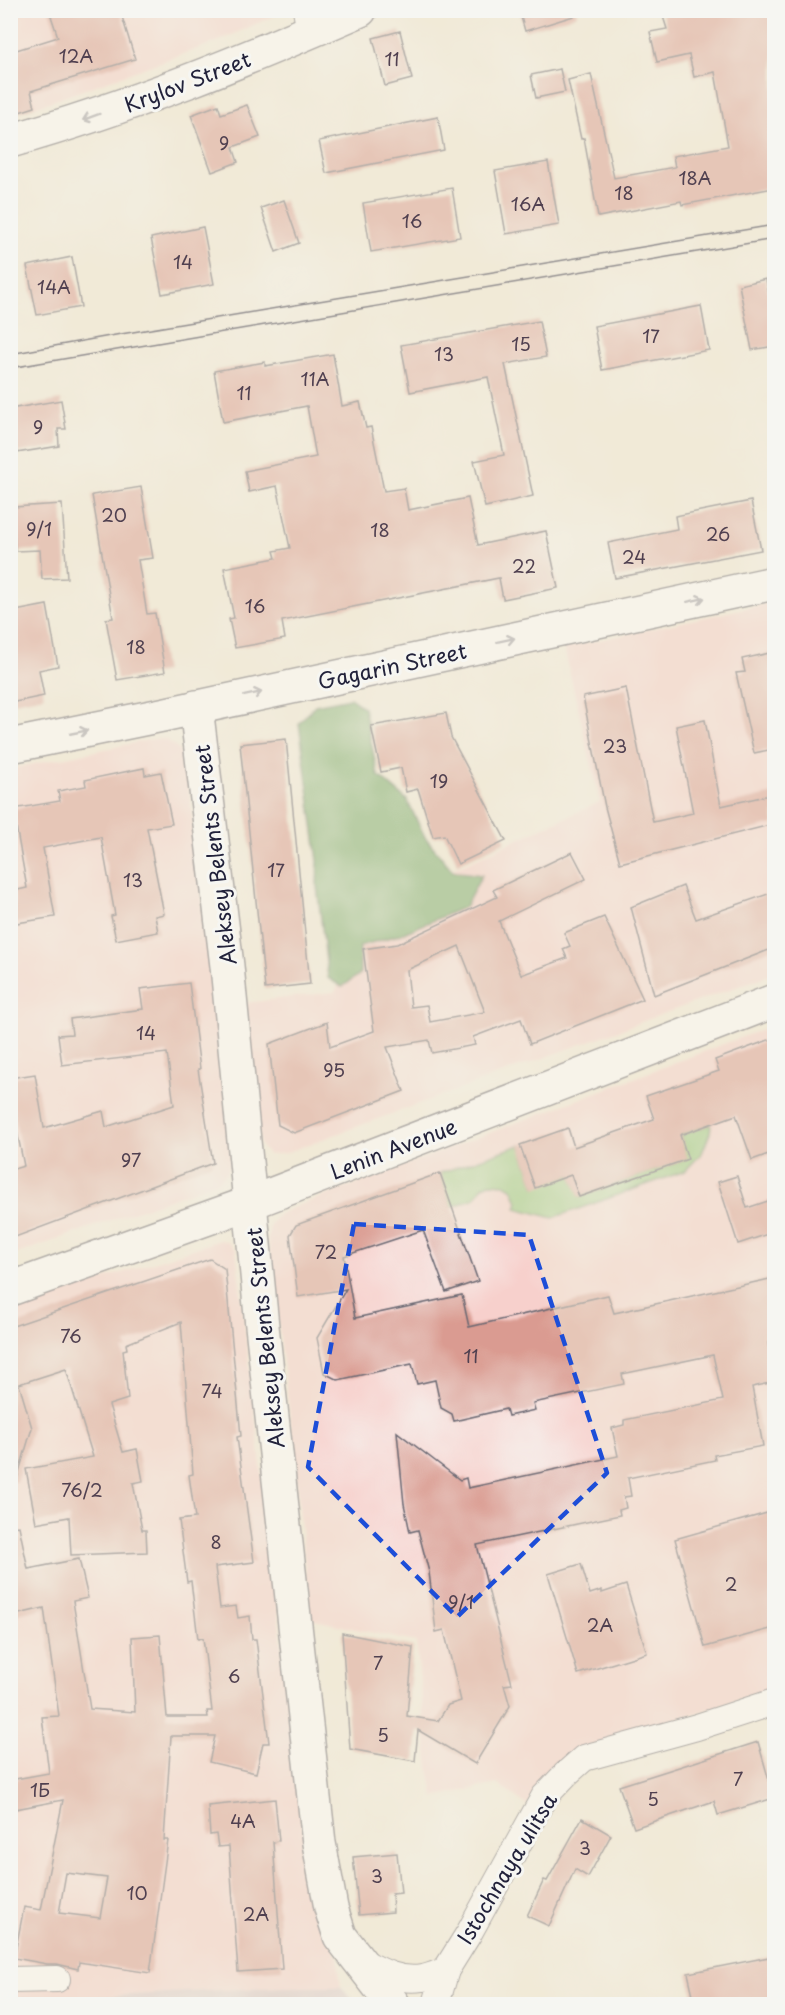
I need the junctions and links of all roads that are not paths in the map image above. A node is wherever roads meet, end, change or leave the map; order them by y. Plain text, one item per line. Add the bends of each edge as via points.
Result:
1 (360, 10) edge
2 (308, 21) edge
3 (10, 141) edge
4 (774, 583) edge
5 (196, 707) junction
6 (10, 746) edge
7 (774, 1001) edge
8 (250, 1203) junction
9 (10, 1289) edge
10 (774, 1702) edge
11 (359, 1960) junction
12 (446, 1970) junction
13 (10, 1980) edge
14 (57, 1980) dead end
15 (393, 2004) edge
16 (436, 2004) edge

1 - 2 main road, Krylov Street
2 -> 3 main road, Krylov Street via 230,66 74,123
5 -> 4 main road, Gagarin Street
6 -> 5 main road, Gagarin Street
5 - 8 main road, Aleksey Belents Street
7 - 8 main road, Lenin Avenue
8 - 9 main road, Lenin Avenue
8 - 11 main road, Aleksey Belents Street via 319,1843 340,1936
10 - 12 street, Istochnaya ulitsa via 584,1758 544,1797
11 - 12 street via 404,1978 423,1978
11 - 15 main road, Aleksey Belents Street
12 - 16 street, Istochnaya ulitsa
13 - 14 street

